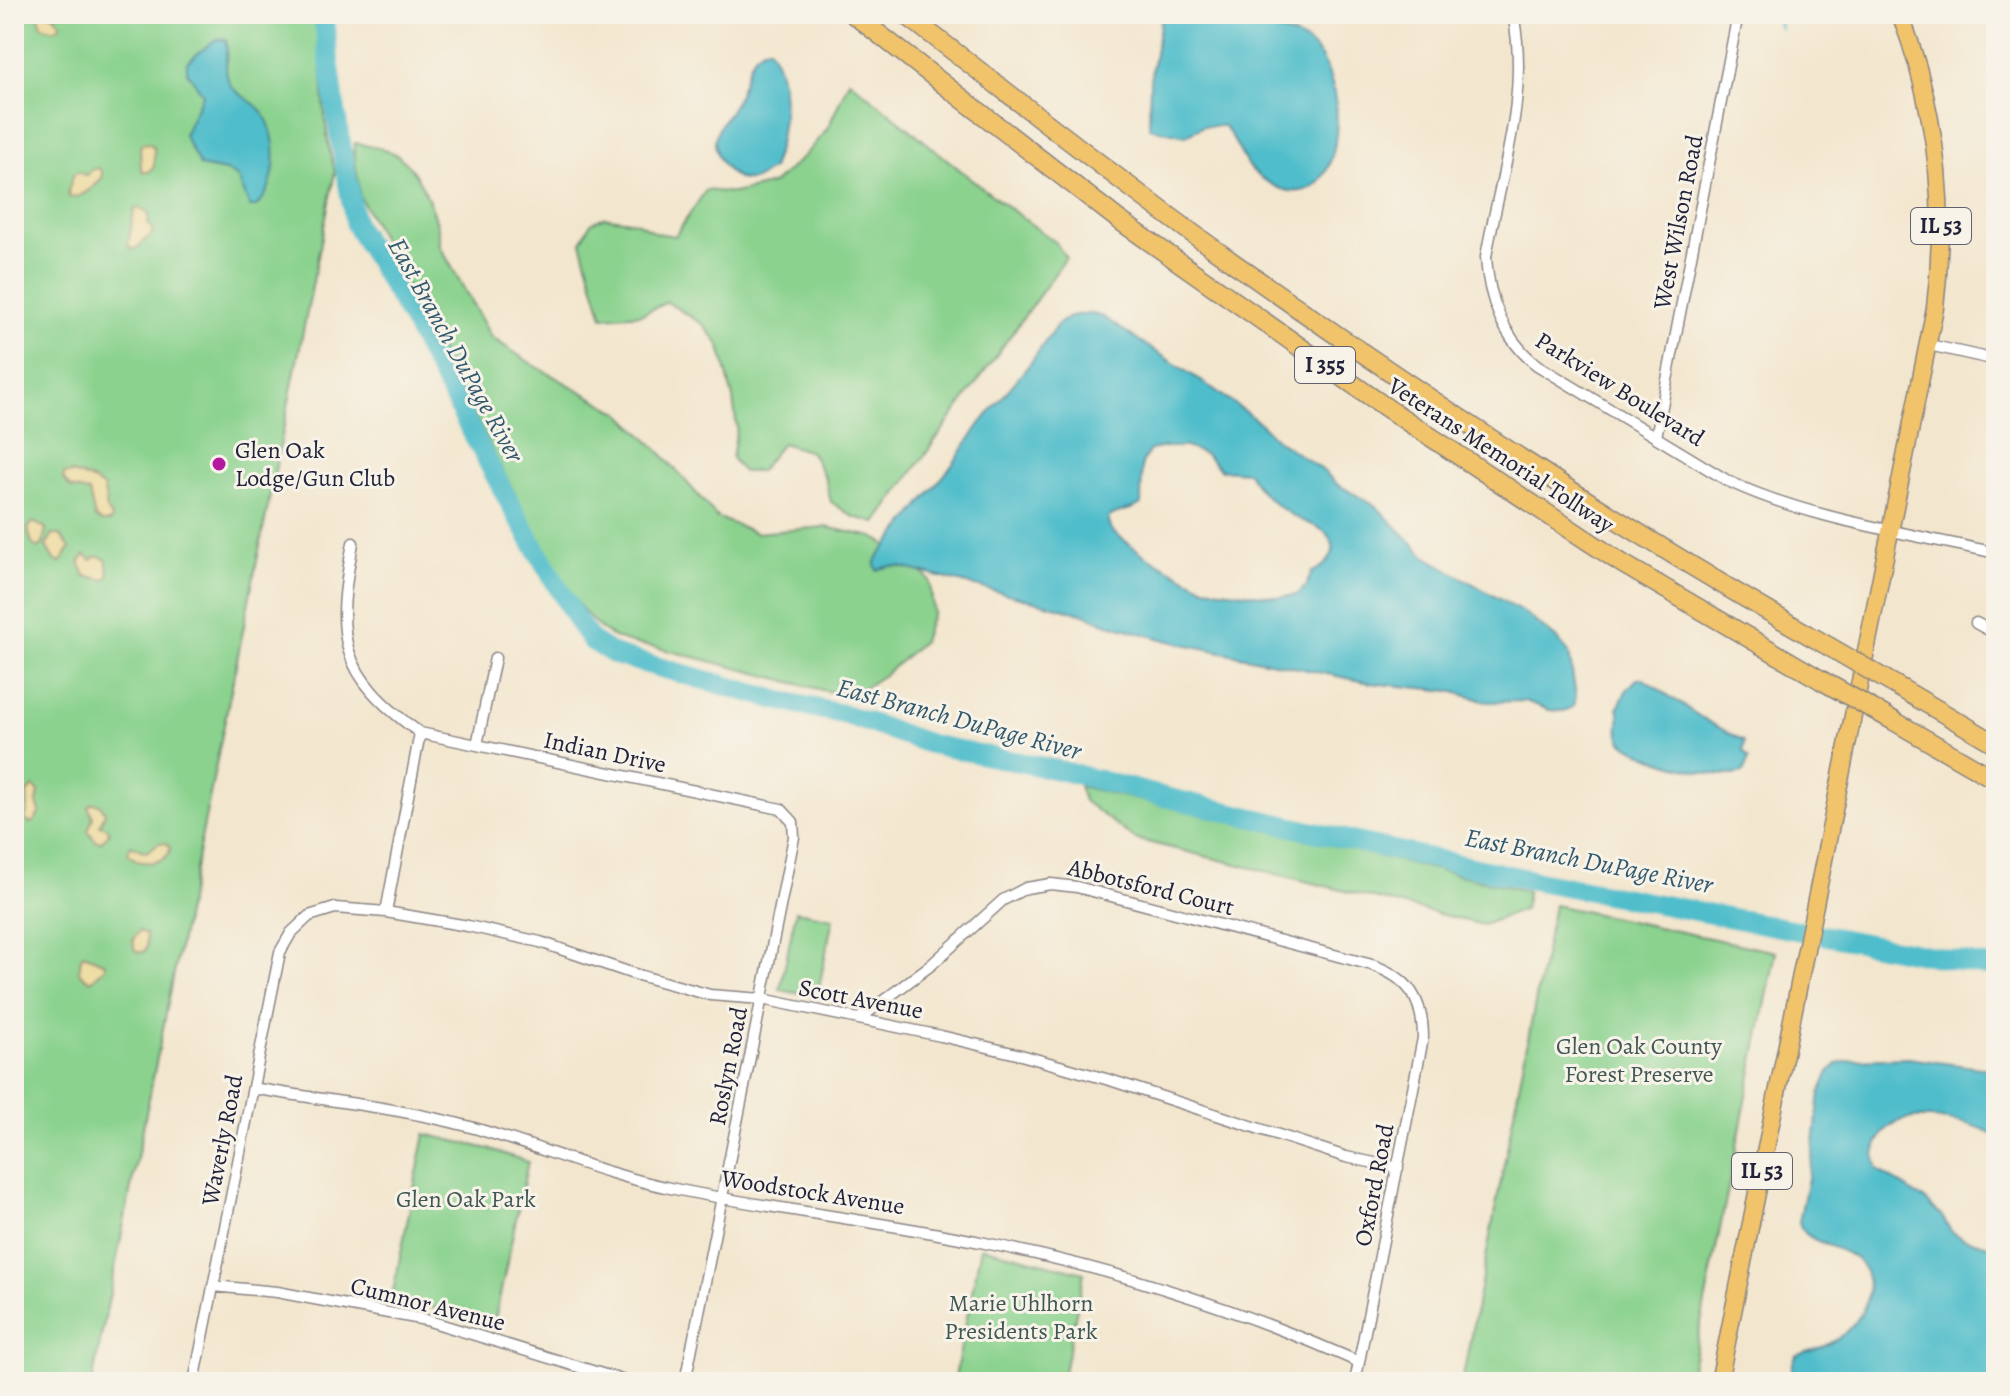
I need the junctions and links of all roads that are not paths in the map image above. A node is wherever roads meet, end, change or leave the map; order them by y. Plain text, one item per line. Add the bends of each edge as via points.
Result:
1 (853, 14) edge
2 (905, 14) edge
3 (1513, 14) edge
4 (1738, 14) edge
5 (1900, 14) edge
6 (1929, 345) junction
7 (1996, 360) edge
8 (1656, 437) junction
9 (1890, 529) junction
10 (353, 543) dead end
11 (1996, 553) edge
12 (1976, 623) dead end
13 (1996, 634) edge
14 (495, 658) dead end
15 (1907, 692) junction
16 (1996, 730) edge
17 (420, 733) junction
18 (1935, 744) junction
19 (1996, 744) edge
20 (477, 745) junction
21 (1996, 780) edge
22 (1996, 793) edge
23 (781, 809) joint
24 (386, 912) junction
25 (309, 916) joint
26 (1415, 996) joint
27 (762, 999) junction
28 (859, 1019) junction
29 (253, 1088) junction
30 (1398, 1168) junction
31 (722, 1198) junction
32 (213, 1286) junction
33 (1359, 1362) junction
34 (194, 1382) edge
35 (628, 1382) edge
36 (685, 1382) edge
37 (1355, 1382) edge
38 (1719, 1382) edge

1 - 18 highway, Veterans Memorial Tollway / I 355, bridge via 1119,220 1384,406 1623,564
2 - 15 highway, Veterans Memorial Tollway / I 355, bridge via 1227,258 1400,378 1714,581
3 - 8 street, Parkview Boulevard via 1519,86 1486,257 1494,303 1526,356
4 - 8 street, West Wilson Road
5 - 6 main road, IL 53 via 1925,91 1939,179 1941,253
6 - 7 street
6 - 9 main road, IL 53
8 - 9 street, Parkview Boulevard via 1760,496
9 - 11 street, Parkview Boulevard
9 - 38 main road, IL 53
10 - 17 street via 342,611 350,653 379,701
12 - 13 street
14 - 20 street
15 - 16 highway via 1941,700
15 - 19 highway, Veterans Memorial Tollway / I 355
17 - 20 street, Indian Drive
17 - 24 street
18 - 21 highway, Veterans Memorial Tollway / I 355
18 - 22 highway via 1952,763
20 - 23 street, Indian Drive
23 - 27 street, Roslyn Road via 793,822 794,837
24 - 25 street, Scott Avenue via 335,908
24 - 27 street, Scott Avenue via 540,942 710,995
25 - 29 street, Waverly Road via 280,952
26 - 28 street, Abbotsford Court via 1402,979 1372,965 1051,884 1026,888 1003,900 931,965
26 - 30 street, Oxford Road via 1423,1038
27 - 28 street, Scott Avenue
27 - 31 street, Roslyn Road
28 - 30 street, Scott Avenue via 1051,1063 1332,1153
29 - 31 street, Woodstock Avenue via 464,1125 617,1175
29 - 32 street, Waverly Road
30 - 33 street, Oxford Road
31 - 33 street, Woodstock Avenue via 960,1238 1092,1267 1228,1309
31 - 36 street, Roslyn Road
32 - 34 street, Waverly Road
32 - 35 street, Cumnor Avenue via 277,1292 426,1320
33 - 37 street, Oxford Road

